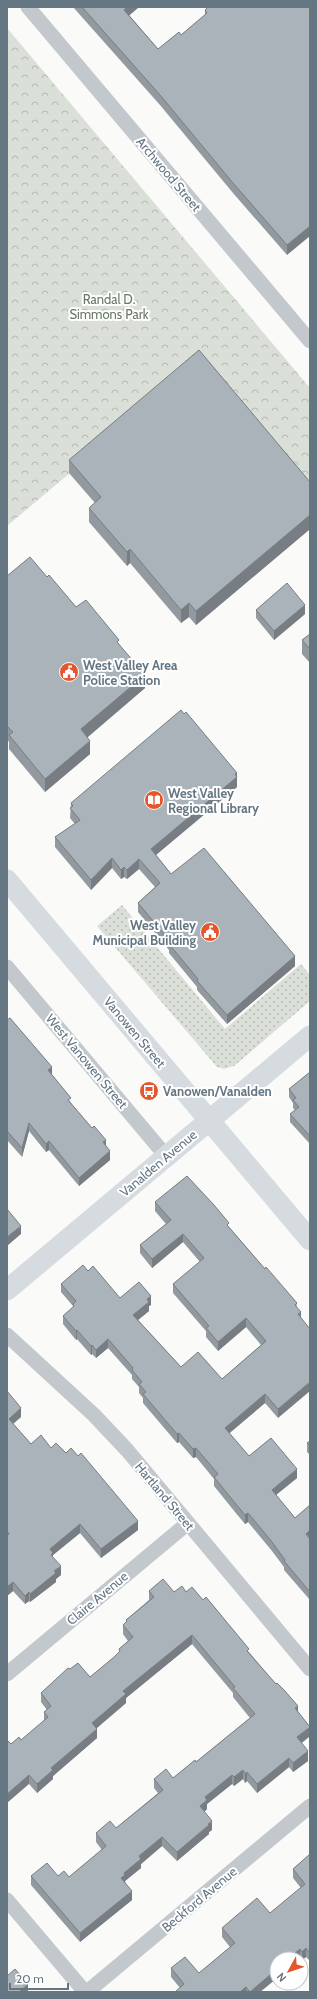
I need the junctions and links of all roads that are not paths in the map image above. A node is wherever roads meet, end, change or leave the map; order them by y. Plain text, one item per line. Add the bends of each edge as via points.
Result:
1 (28, 7) edge
2 (310, 341) edge
3 (7, 880) edge
4 (7, 967) edge
5 (310, 1036) edge
6 (209, 1120) junction
7 (166, 1156) junction
8 (310, 1240) edge
9 (7, 1290) edge
10 (7, 1335) edge
11 (188, 1523) junction
12 (310, 1670) edge
13 (7, 1674) edge
14 (310, 1806) edge
15 (7, 1900) edge
16 (86, 1992) edge

1 - 2 street, Archwood Street
3 - 6 main road, Vanowen Street
4 - 7 street, West Vanowen Street
5 - 6 main road, Vanalden Avenue
6 - 7 main road, Vanalden Avenue
6 - 8 main road, Vanowen Street
7 - 9 main road, Vanalden Avenue
10 - 11 street, Hartland Street via 94,1415
11 - 12 street, Hartland Street
11 - 13 street, Claire Avenue
14 - 16 street, Beckford Avenue
15 - 16 street

